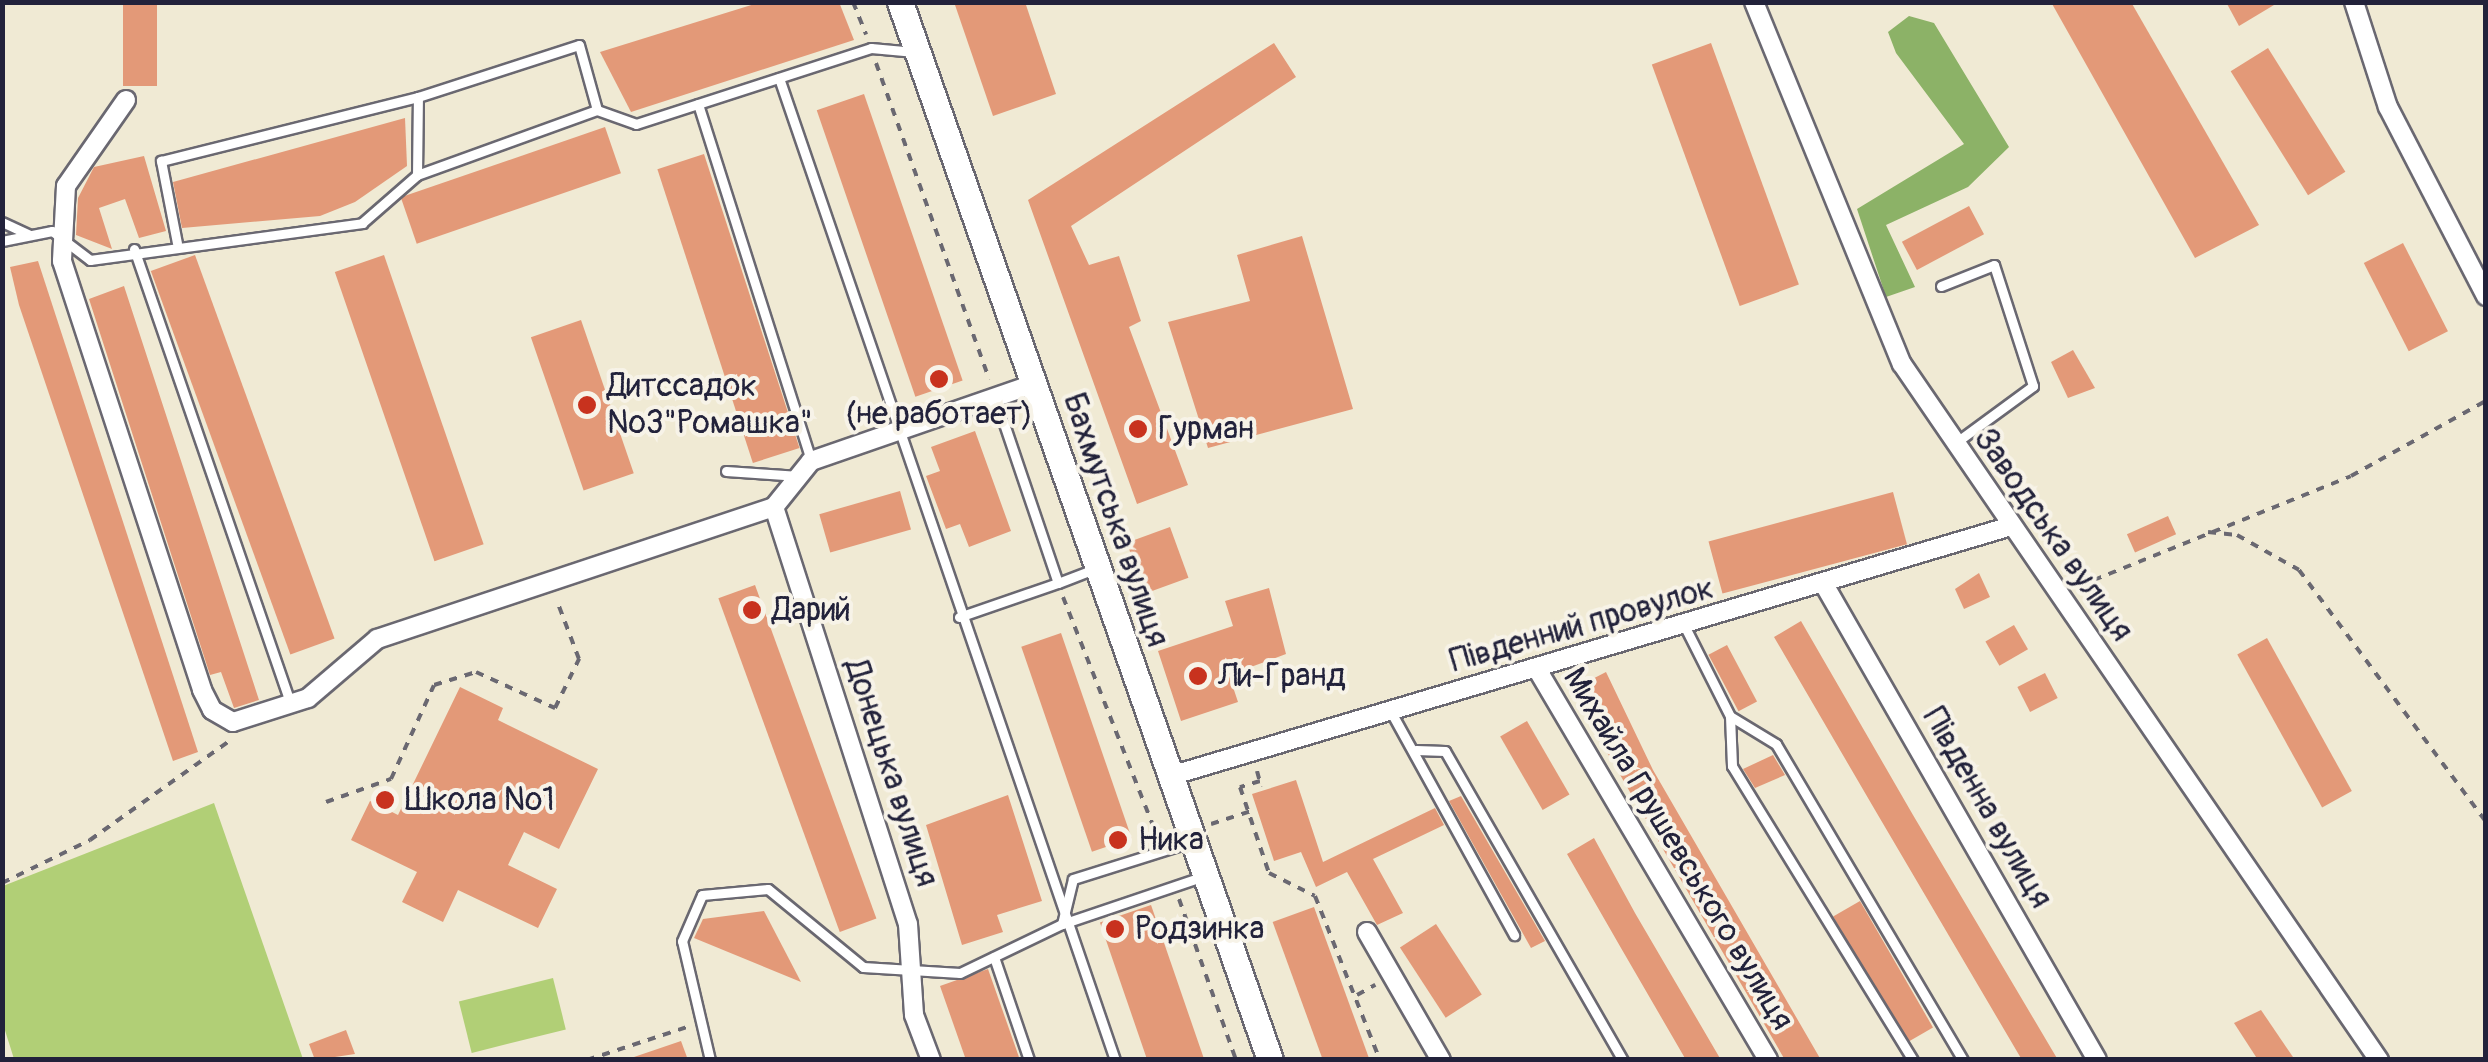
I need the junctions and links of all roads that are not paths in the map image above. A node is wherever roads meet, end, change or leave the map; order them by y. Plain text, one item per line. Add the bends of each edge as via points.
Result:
1 (900, 2) edge
2 (1754, 2) edge
3 (2354, 2) edge
4 (918, 52) junction
5 (778, 78) junction
6 (418, 97) junction
7 (126, 100) dead end
8 (698, 104) junction
9 (597, 110) junction
10 (417, 175) junction
11 (2, 222) edge
12 (30, 236) junction
13 (63, 239) junction
14 (2, 241) edge
15 (178, 243) junction
16 (134, 250) junction
17 (1941, 286) dead end
18 (2486, 296) edge
19 (1033, 384) junction
20 (995, 398) junction
21 (898, 431) junction
22 (1953, 445) junction
23 (805, 468) junction
24 (726, 471) dead end
25 (774, 507) junction
26 (2008, 527) junction
27 (1098, 568) junction
28 (1058, 583) junction
29 (1825, 586) junction
30 (960, 617) junction
31 (1685, 626) junction
32 (1537, 669) junction
33 (290, 706) junction
34 (1391, 712) junction
35 (1730, 716) junction
36 (1416, 750) junction
37 (1170, 776) junction
38 (1194, 842) junction
39 (1205, 876) junction
40 (1062, 924) junction
41 (1367, 932) dead end
42 (1514, 935) dead end
43 (994, 957) junction
44 (911, 970) junction
45 (710, 1060) edge
46 (931, 1060) edge
47 (1029, 1060) edge
48 (1115, 1060) edge
49 (1270, 1060) edge
50 (1441, 1060) edge
51 (1623, 1060) edge
52 (1768, 1060) edge
53 (1913, 1060) edge
54 (1963, 1060) edge
55 (2097, 1060) edge
56 (2379, 1060) edge

1 - 4 street, Бахмутська вулиця
2 - 22 street, Заводська вулиця via 1862,276
3 - 18 street via 2388,107
4 - 5 lane via 871,48
4 - 19 street, Бахмутська вулиця
5 - 8 lane
5 - 21 lane
6 - 9 lane via 580,45
6 - 10 lane
6 - 15 lane via 162,160
7 - 13 street via 66,186
8 - 9 lane via 636,124
8 - 23 lane
9 - 10 lane
10 - 15 lane via 362,222
11 - 12 lane
12 - 13 lane via 52,231
12 - 14 lane
13 - 16 lane via 90,260
13 - 33 street via 62,261 202,690 212,710 256,722
15 - 16 lane
16 - 33 lane
17 - 22 lane via 1994,264 2033,386
19 - 20 street
19 - 27 street, Бахмутська вулиця
20 - 21 street
20 - 28 lane
21 - 23 street
21 - 30 lane
22 - 26 street, Заводська вулиця
23 - 24 lane
23 - 25 street
25 - 33 street via 377,639
25 - 44 street, Донецька вулиця via 908,924
26 - 29 street, Південний провулок
26 - 56 street, Заводська вулиця
27 - 28 lane
27 - 37 street, Бахмутська вулиця
28 - 30 lane
29 - 31 street, Південний провулок
29 - 55 street, Південна вулиця
30 - 40 lane
31 - 32 street, Південний провулок
31 - 35 lane
32 - 34 street, Південний провулок
32 - 52 street, Михайла Грушевського вулиця
34 - 36 lane
34 - 37 street, Південний провулок
35 - 53 lane via 1732,766
35 - 54 lane via 1776,744
36 - 42 lane
36 - 51 lane via 1445,752
37 - 38 street, Бахмутська вулиця
38 - 39 street, Бахмутська вулиця
38 - 40 lane via 1073,879
39 - 40 lane
39 - 49 street, Бахмутська вулиця
40 - 43 lane
40 - 48 lane
41 - 50 street
43 - 44 lane via 960,973
43 - 47 lane
44 - 45 lane via 863,967 768,889 702,895 682,941 696,1024
44 - 46 street, Донецька вулиця

